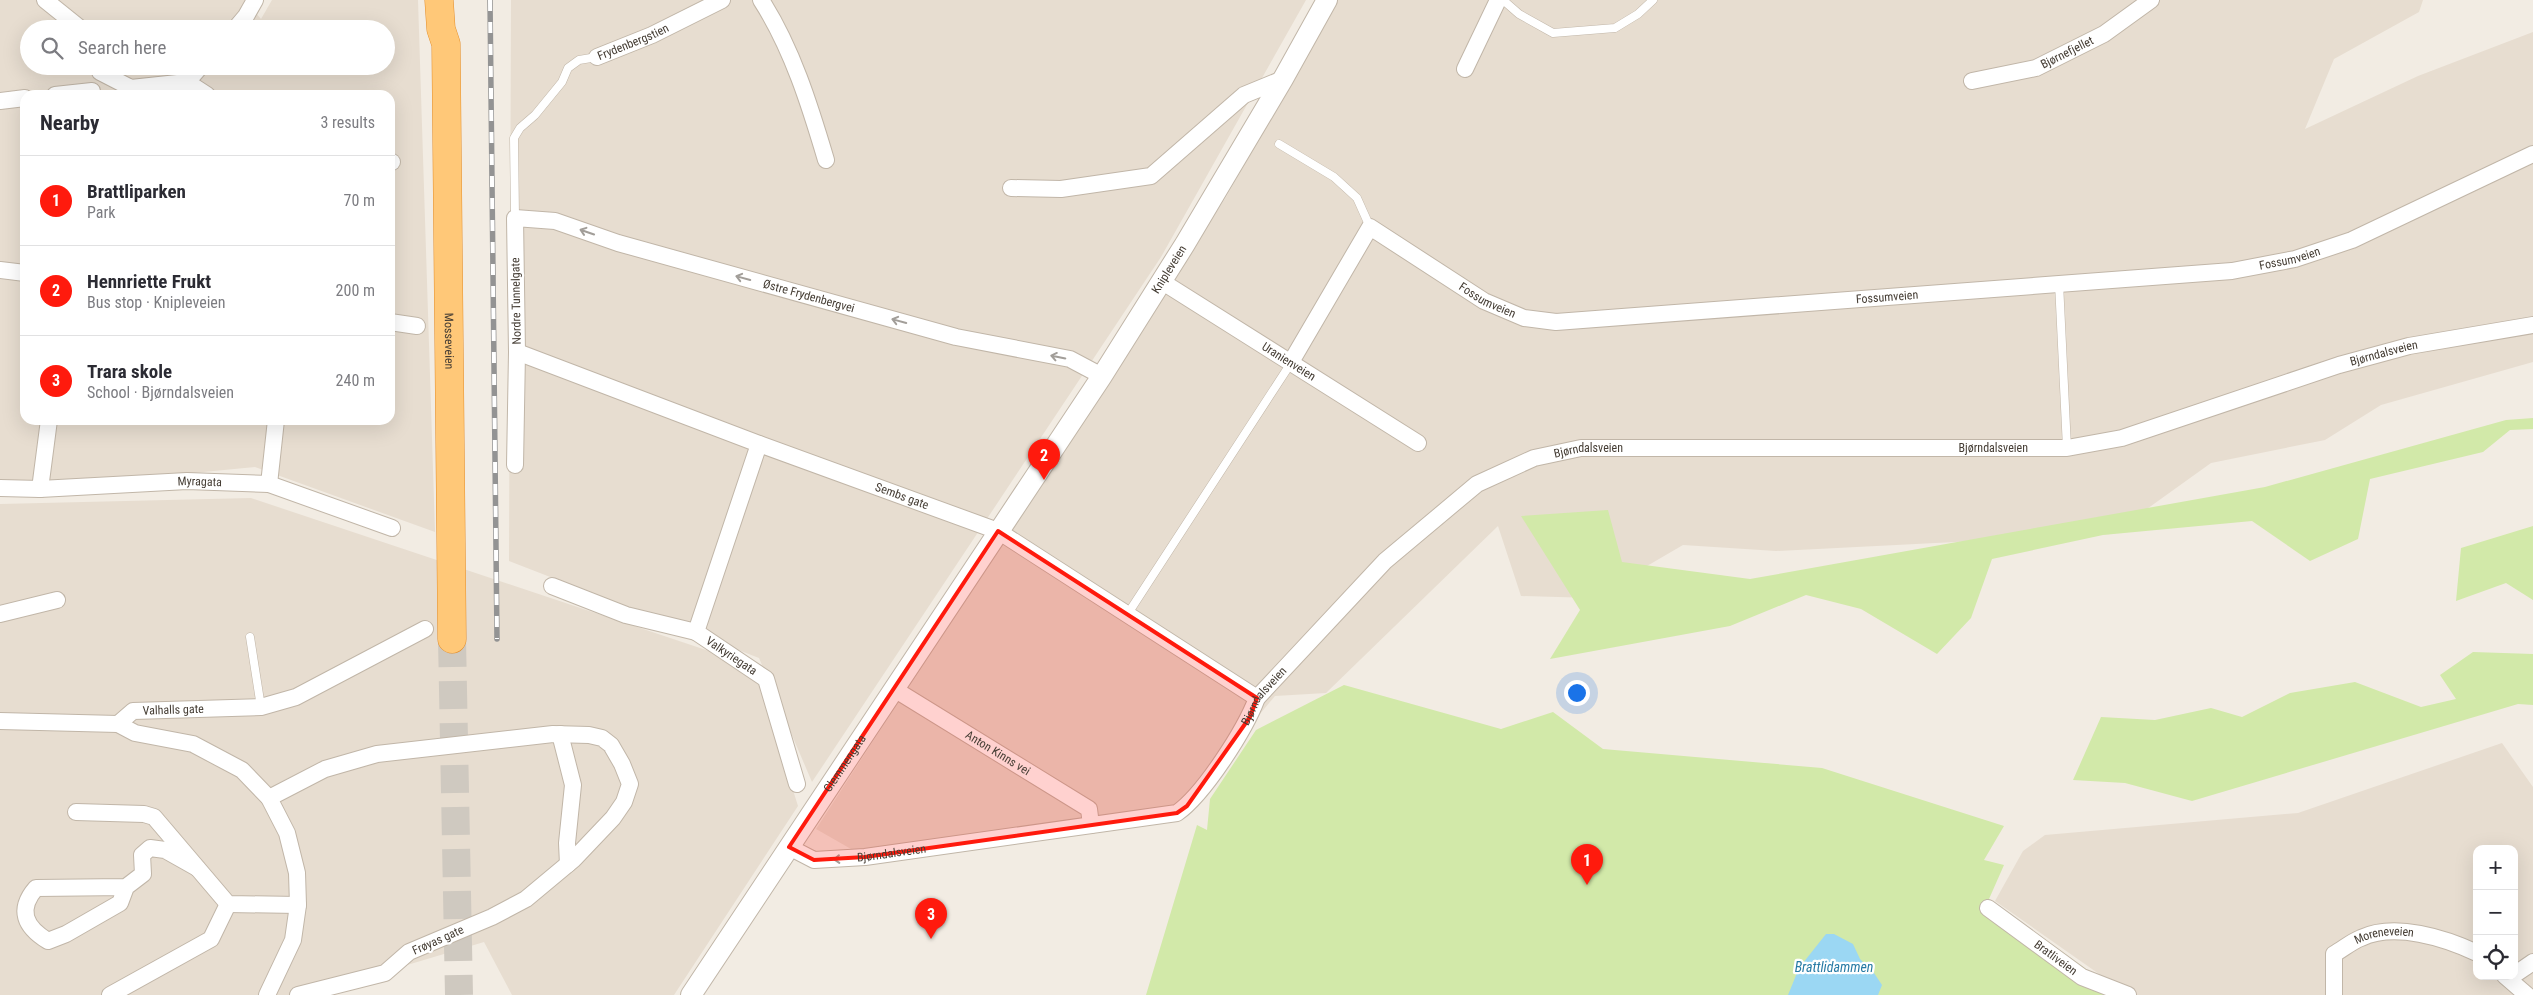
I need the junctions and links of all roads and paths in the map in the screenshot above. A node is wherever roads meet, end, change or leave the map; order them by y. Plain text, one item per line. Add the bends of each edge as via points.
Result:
1 (45, 0) edge
2 (255, 0) edge
3 (439, 0) edge
4 (450, 0) edge
5 (722, 0) edge
6 (761, 0) edge
7 (1326, 0) edge
8 (1498, 0) edge
9 (1503, 0) edge
10 (1653, 0) edge
11 (2151, 0) edge
12 (70, 20) edge
13 (242, 20) edge
14 (446, 44) junction
15 (597, 57) joint
16 (1465, 69) dead end
17 (99, 75) edge
18 (110, 75) edge
19 (193, 75) edge
20 (1283, 79) junction
21 (1972, 81) dead end
22 (187, 82) junction
23 (93, 90) edge
24 (199, 90) edge
25 (20, 99) edge
26 (0, 101) edge
27 (514, 138) joint
28 (1279, 144) dead end
29 (2533, 154) edge
30 (826, 160) dead end
31 (1011, 188) dead end
32 (515, 218) junction
33 (1370, 228) junction
34 (0, 270) edge
35 (20, 272) edge
36 (1161, 281) junction
37 (2059, 283) junction
38 (395, 323) edge
39 (2533, 325) edge
40 (417, 326) dead end
41 (517, 352) junction
42 (1291, 362) junction
43 (1102, 376) junction
44 (48, 425) edge
45 (275, 425) edge
46 (1418, 443) dead end
47 (759, 444) junction
48 (2068, 448) junction
49 (515, 465) dead end
50 (269, 484) junction
51 (0, 488) edge
52 (40, 489) junction
53 (392, 528) dead end
54 (998, 532) junction
55 (552, 586) dead end
56 (57, 600) dead end
57 (0, 614) edge
58 (1128, 615) junction
59 (426, 629) dead end
60 (696, 632) junction
61 (250, 637) dead end
62 (452, 639) tunnel mouth
63 (894, 690) junction
64 (1257, 698) junction
65 (261, 707) junction
66 (0, 721) edge
67 (118, 724) junction
68 (560, 734) junction
69 (797, 784) dead end
70 (269, 798) junction
71 (76, 812) dead end
72 (1091, 825) junction
73 (789, 847) junction
74 (568, 864) junction
75 (197, 868) junction
76 (126, 887) junction
77 (228, 904) junction
78 (298, 905) junction
79 (1988, 908) dead end
80 (2473, 952) edge
81 (2533, 962) edge
82 (2518, 971) edge
83 (2514, 980) edge
84 (110, 995) edge
85 (267, 995) edge
86 (298, 995) edge
87 (691, 995) edge
88 (2128, 995) edge
89 (2334, 995) edge
90 (2527, 995) edge

1 - 12 street
2 - 13 street
3 - 14 highway, Mosseveien
4 - 14 highway, Mosseveien via 451,29
5 - 15 street, Frydenbergstien via 652,35
6 - 30 street via 791,60
7 - 20 street, Knipleveien
8 - 16 street
9 - 10 lane via 1519,14 1553,33 1615,28
11 - 21 street, Bjørnefjellet via 2104,34 2036,68
14 - 62 highway, Mosseveien
15 - 27 lane, Frydenbergstien via 579,60 568,68 562,82
17 - 23 street
18 - 22 street via 131,88
19 - 22 street
20 - 31 street via 1244,95 1150,176 1061,189
20 - 36 street, Knipleveien
22 - 24 street
25 - 26 street
27 - 32 lane, Nordre Tunnelgate
28 - 33 lane via 1334,177 1357,198
29 - 37 street, Fossumveien via 2352,240 2295,258 2232,271
32 - 41 street, Nordre Tunnelgate
43 -> 32 street, Østre Frydenbergvei via 1070,359 956,337 618,243 554,221
33 - 37 street, Fossumveien via 1484,301 1524,318 1556,322
33 - 42 street
34 - 35 street
36 - 42 street, Uranienveien
36 - 43 street, Knipleveien
37 - 48 lane
38 - 40 street
39 - 48 street, Bjørndalsveien via 2409,346 2339,365 2122,438
41 - 47 street, Sembs gate
41 - 49 street, Nordre Tunnelgate
42 - 46 street, Uranienveien
42 - 58 lane
43 - 54 street, Knipleveien
44 - 52 street
45 - 50 street
47 - 54 street, Sembs gate
47 - 60 street, Valkyriegata
48 - 64 street, Bjørndalsveien via 1582,448 1534,458 1477,484 1385,561
50 - 52 street, Myragata via 187,481
50 - 53 street, Myragata
51 - 52 street, Myragata
54 - 58 street, Sembs gate
54 - 63 street, Glemmengata
55 - 60 street via 626,615
56 - 57 street
58 - 64 street, Sembs gate
59 - 65 street, Valhalls gate via 296,697
60 - 69 street, Valkyriegata via 766,679
61 - 65 lane
63 - 72 street, Anton Kinns vei via 1089,809
63 - 73 street, Glemmengata
64 - 72 street, Bjørndalsveien via 1250,717 1187,806 1177,813
65 - 67 street, Valhalls gate via 133,711
66 - 67 street
67 - 70 street via 135,733 193,744 242,770
68 - 70 street, Frøyas gate via 377,754 325,769
68 - 74 street via 573,786
68 - 74 street, Frøyas gate via 589,735 612,745 630,784 624,802 613,818
70 - 78 street via 286,833 297,873
71 - 75 street via 154,817
72 -> 73 street, Bjørndalsveien via 865,857 814,860
73 - 87 street, Glemmengata
74 - 86 street, Frøyas gate via 526,899 409,952 385,973
75 - 76 street via 165,850 150,848 142,855 143,874
75 - 77 street
76 - 76 street via 36,888 26,899 24,914 33,932 48,941 120,903
77 - 78 street
77 - 84 street via 211,939
78 - 85 street via 294,940
79 - 88 street, Bratliveien via 2082,977
80 - 89 street, Moreneveien via 2415,932 2382,933 2362,938 2334,954
81 - 82 street
83 - 90 street

